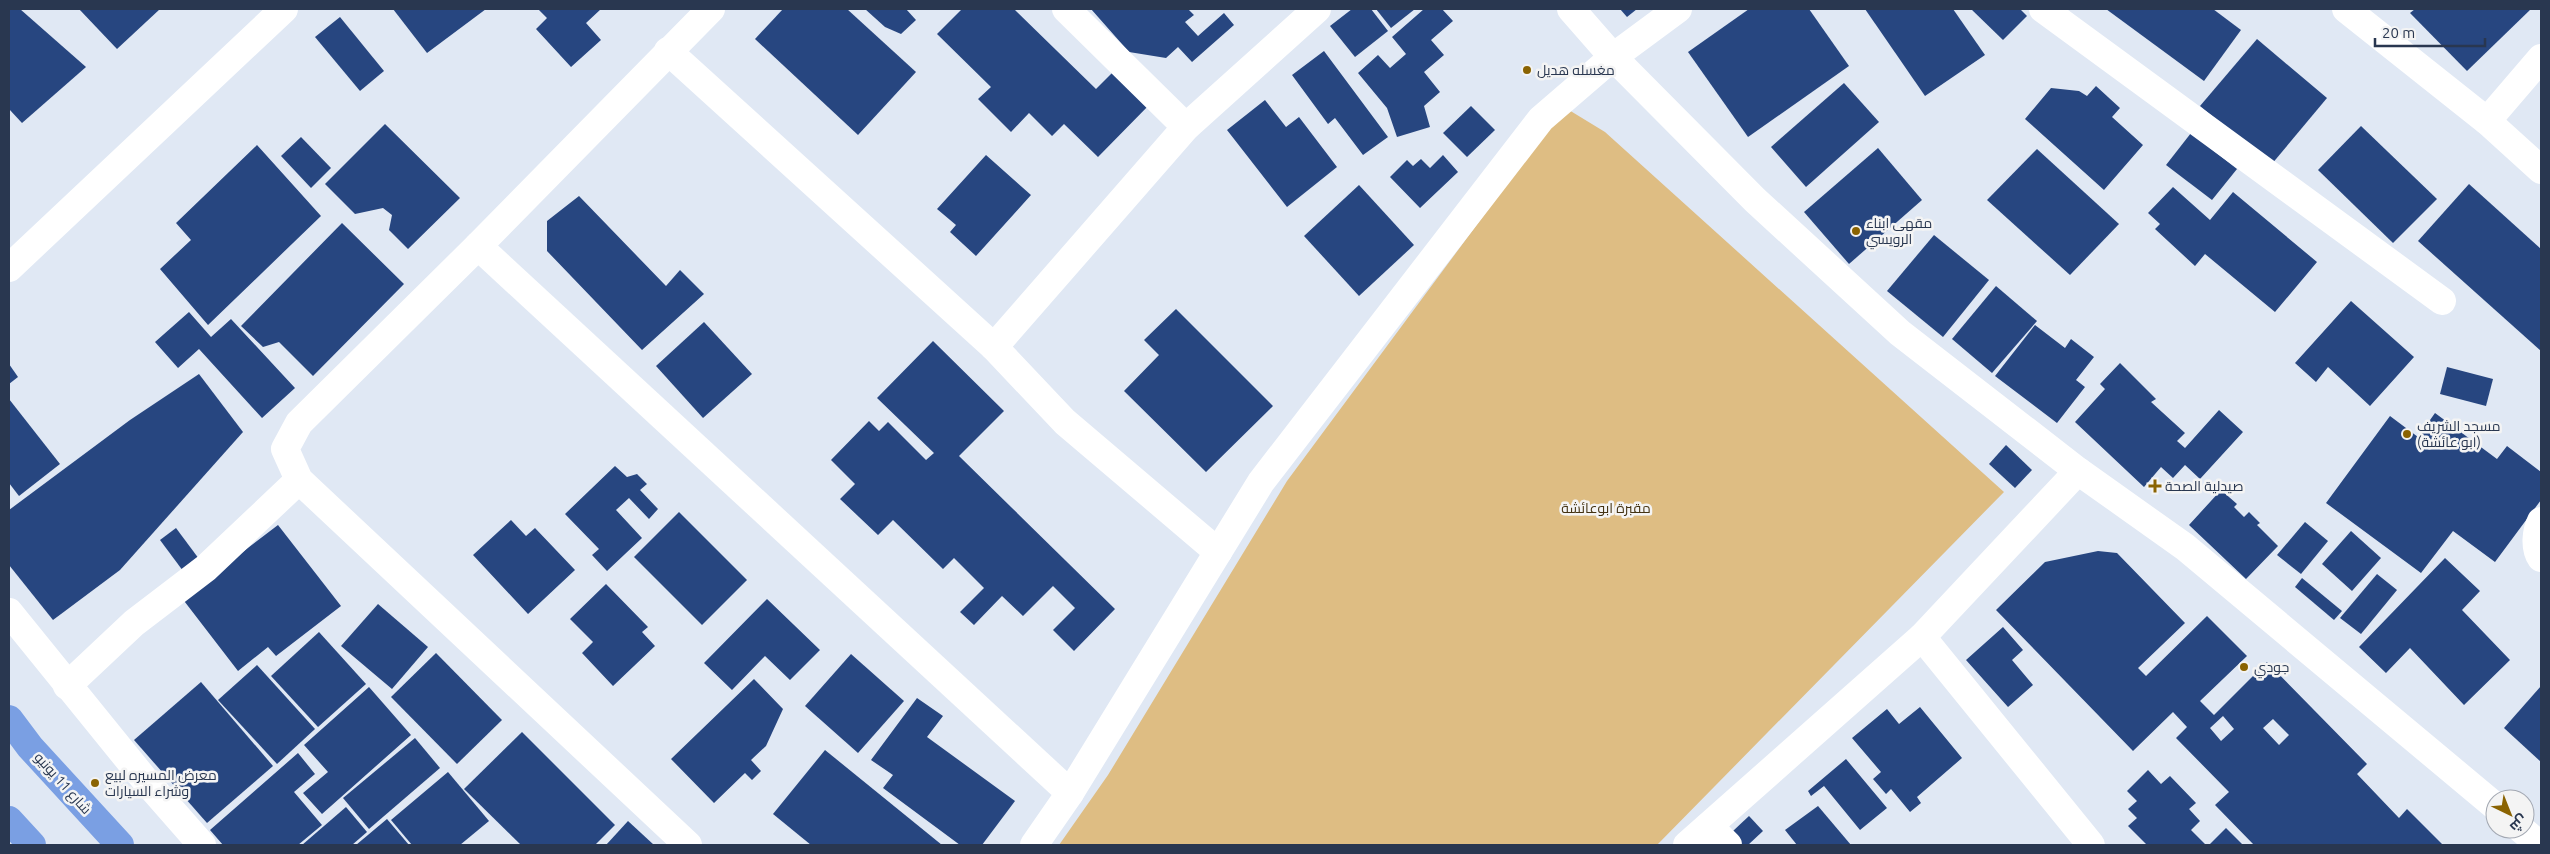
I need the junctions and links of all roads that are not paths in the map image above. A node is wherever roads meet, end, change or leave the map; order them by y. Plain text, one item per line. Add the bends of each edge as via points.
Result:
1 (284, 9) edge
2 (711, 9) edge
3 (1066, 9) edge
4 (1317, 9) edge
5 (1571, 9) edge
6 (1678, 9) edge
7 (2043, 9) edge
8 (2346, 9) edge
9 (668, 51) junction
10 (1613, 57) junction
11 (2541, 58) edge
12 (2486, 121) junction
13 (1186, 127) junction
14 (2541, 170) edge
15 (478, 246) junction
16 (9, 268) edge
17 (2442, 301) dead end
18 (994, 347) junction
19 (2078, 471) junction
20 (299, 480) junction
21 (2541, 521) edge
22 (1218, 552) junction
23 (2541, 558) edge
24 (9, 612) edge
25 (1922, 637) junction
26 (68, 686) junction
27 (9, 719) edge
28 (1070, 793) junction
29 (2485, 798) edge
30 (9, 820) edge
31 (1709, 826) junction
32 (32, 845) edge
33 (120, 845) edge
34 (202, 845) edge
35 (688, 845) edge
36 (1034, 845) edge
37 (1687, 845) edge
38 (1728, 845) edge
39 (2091, 845) edge

1 - 16 street
2 - 9 street
3 - 13 street
4 - 13 street
5 - 10 street
6 - 10 street
7 - 17 street
8 - 12 street
9 - 15 street
9 - 18 street
10 - 19 street via 1755,200 1900,333
10 - 22 street via 1541,119 1261,482
11 - 12 street
12 - 14 street
13 - 18 street
15 - 20 street via 298,423 285,449
15 - 28 street
18 - 22 street via 1064,422
19 - 25 street
19 - 29 street via 2185,547
20 - 26 street via 206,568 134,623
20 - 35 street
21 - 23 street via 2537,528 2537,552
22 - 28 street
24 - 26 street
25 - 31 street
25 - 39 street
26 - 34 street
27 - 33 highway, شارع 11 يونيو via 30,747
28 - 36 street
30 - 32 highway
31 - 37 street
31 - 38 street

